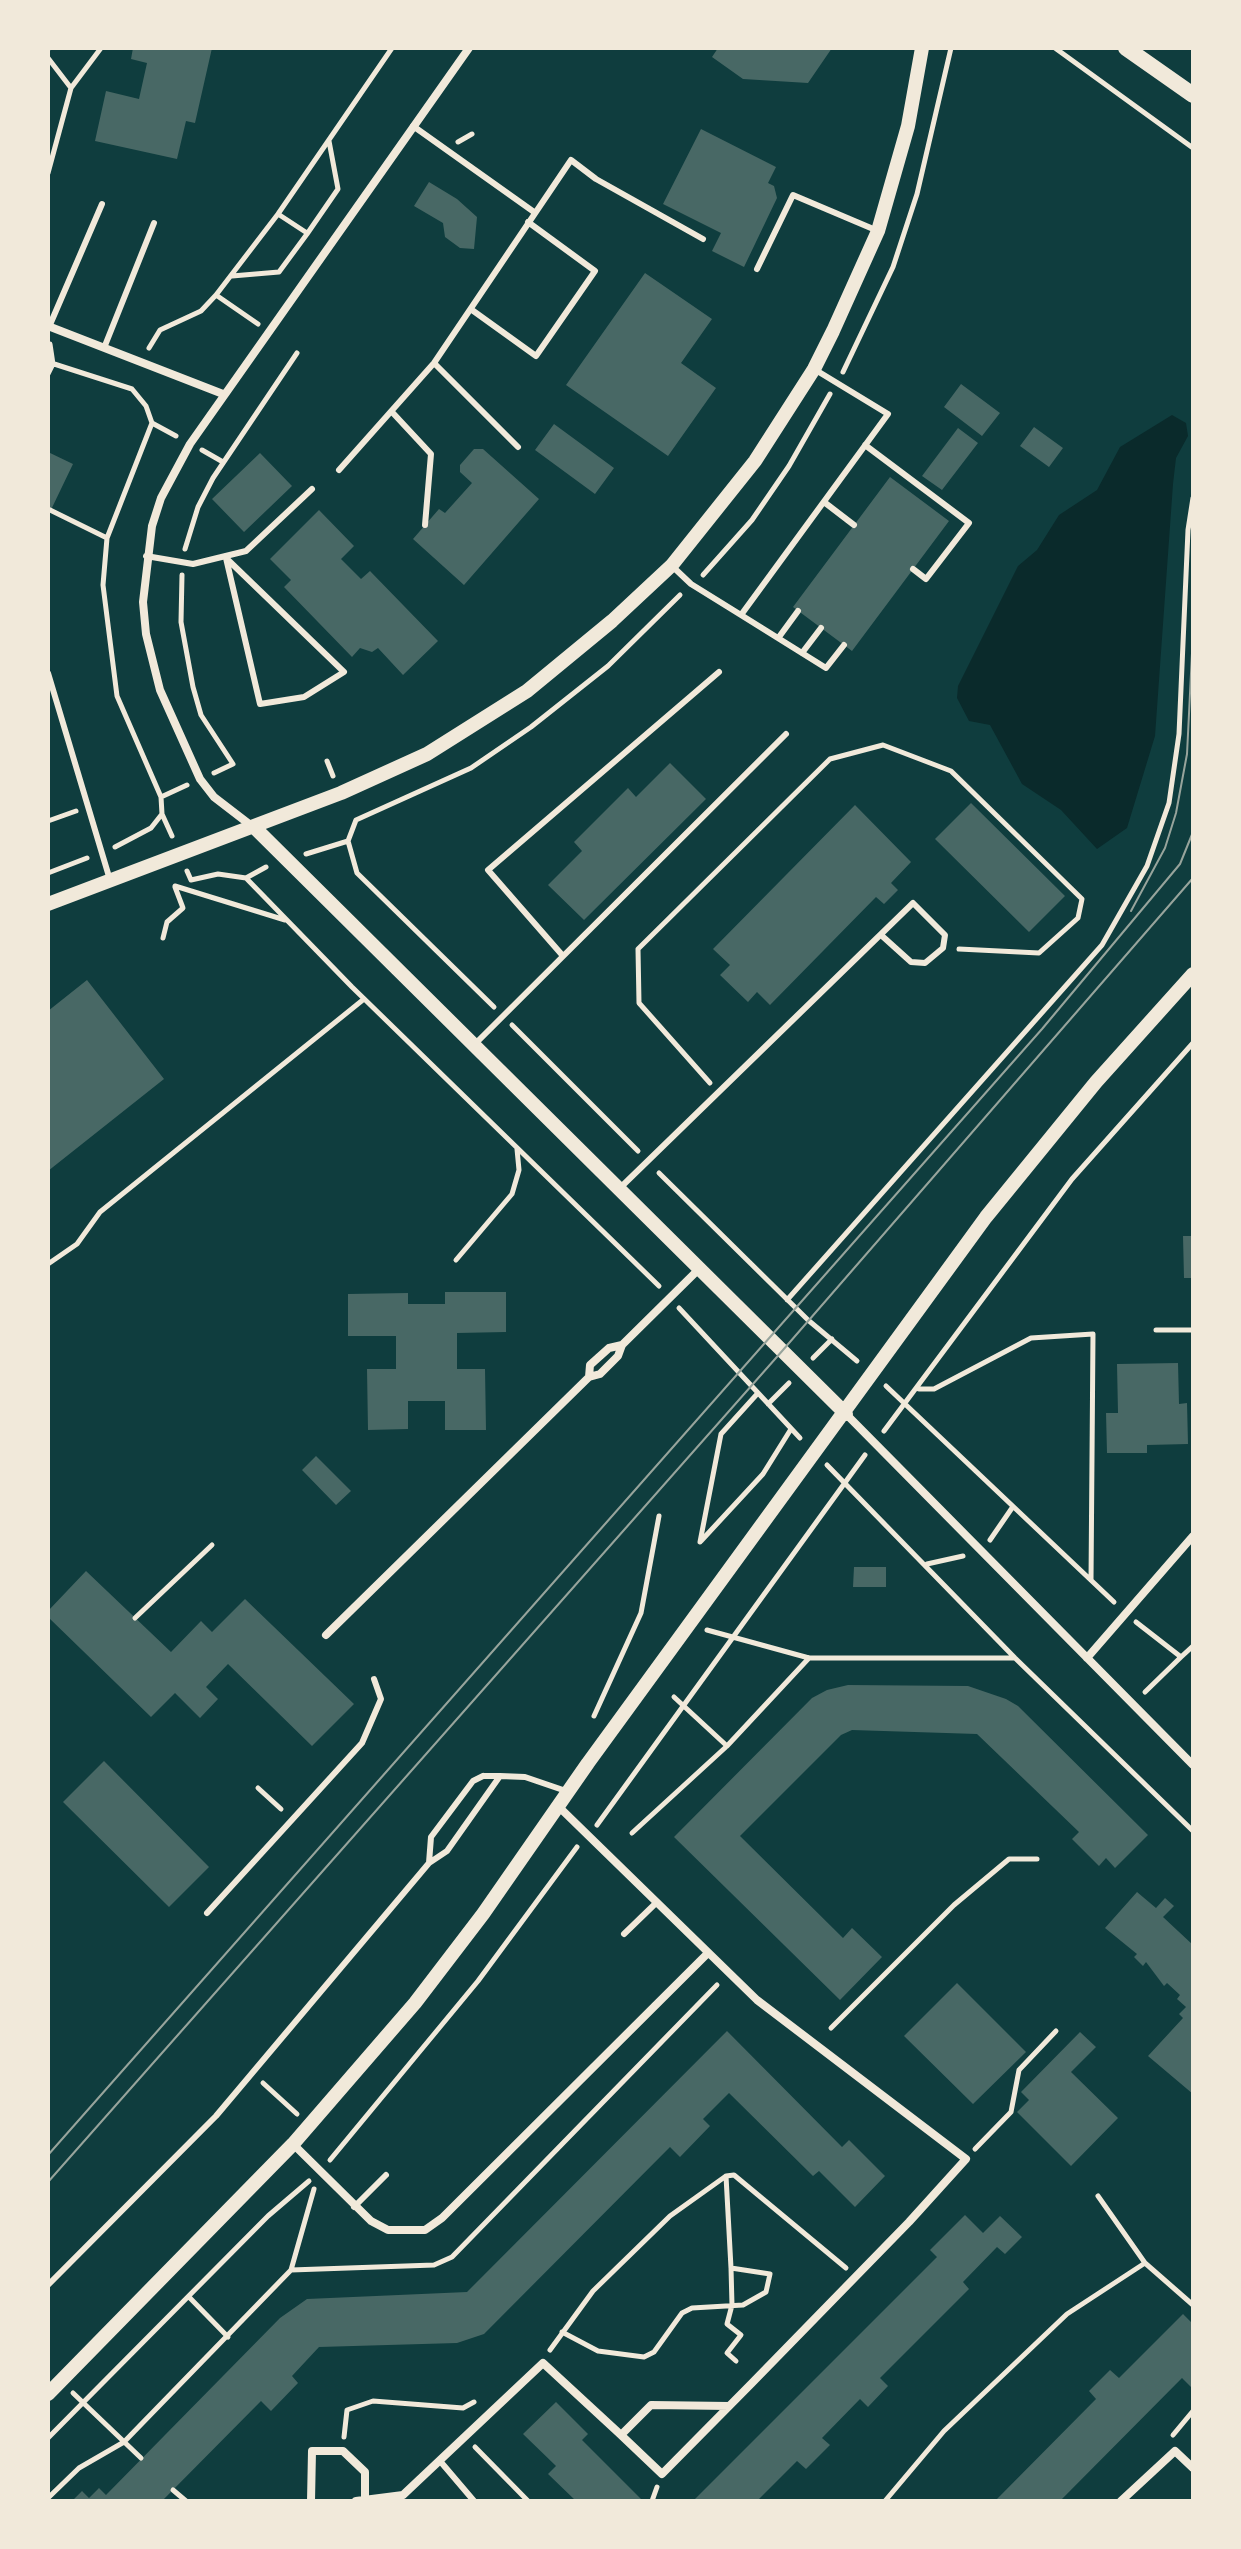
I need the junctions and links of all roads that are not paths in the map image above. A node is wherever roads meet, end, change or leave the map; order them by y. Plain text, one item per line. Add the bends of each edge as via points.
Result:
1 (469, 48) edge
2 (922, 48) edge
3 (1126, 48) edge
4 (1193, 95) edge
5 (413, 126) junction
6 (102, 204) dead end
7 (534, 212) junction
8 (528, 222) junction
9 (154, 223) dead end
10 (878, 231) junction
11 (703, 239) dead end
12 (757, 269) dead end
13 (472, 310) junction
14 (49, 326) edge
15 (104, 348) junction
16 (434, 363) junction
17 (814, 369) junction
18 (223, 394) junction
19 (392, 412) junction
20 (865, 445) junction
21 (518, 447) dead end
22 (339, 470) dead end
23 (312, 489) dead end
24 (824, 502) junction
25 (425, 525) dead end
26 (854, 525) dead end
27 (146, 556) junction
28 (226, 558) junction
29 (672, 565) junction
30 (913, 569) dead end
31 (798, 611) dead end
32 (741, 615) junction
33 (821, 628) dead end
34 (779, 637) junction
35 (844, 645) dead end
36 (802, 653) junction
37 (719, 672) dead end
38 (48, 673) edge
39 (786, 734) dead end
40 (254, 827) junction
41 (110, 880) junction
42 (48, 904) edge
43 (881, 935) junction
44 (563, 956) junction
45 (1193, 974) edge
46 (475, 1044) junction
47 (621, 1187) junction
48 (701, 1267) junction
49 (846, 1414) junction
50 (1193, 1536) edge
51 (326, 1635) dead end
52 (1087, 1658) junction
53 (374, 1679) dead end
54 (1193, 1765) edge
55 (500, 1776) junction
56 (567, 1792) junction
57 (558, 1806) junction
58 (429, 1863) junction
59 (656, 1903) junction
60 (207, 1913) dead end
61 (624, 1934) dead end
62 (707, 1954) junction
63 (293, 2144) junction
64 (386, 2175) dead end
65 (354, 2207) junction
66 (48, 2285) edge
67 (48, 2394) edge
68 (729, 2406) junction
69 (621, 2435) junction
70 (440, 2461) junction
71 (1193, 2468) edge
72 (311, 2501) edge
73 (356, 2501) edge
74 (365, 2501) edge
75 (474, 2501) edge
76 (1121, 2501) edge

1 - 5 street
2 - 10 street via 908,126
3 - 4 main road
5 - 7 lane
5 - 18 street
6 - 14 lane
7 - 8 lane
7 - 11 lane via 571,160
8 - 13 lane
8 - 13 lane via 595,271 536,356
9 - 15 lane
10 - 12 lane via 793,195
10 - 17 street
13 - 16 lane
14 - 15 street
15 - 18 street
16 - 19 lane
16 - 21 lane
17 - 20 lane via 888,414
17 - 29 street via 755,461
18 - 27 street via 161,498
19 - 22 lane
19 - 25 lane via 431,454
20 - 24 lane
20 - 30 lane via 969,523 926,579
23 - 28 lane via 246,551
24 - 26 lane
24 - 32 lane
27 - 28 lane via 193,564
27 - 40 street via 146,634 172,723 214,797
28 - 28 lane via 260,704 304,697 344,672
29 - 32 lane via 691,584
29 - 40 street via 565,662 475,727 388,773
31 - 34 lane
32 - 34 lane
33 - 36 lane
34 - 36 lane
35 - 36 lane via 826,668
37 - 44 lane via 488,870
38 - 41 lane
39 - 44 lane
40 - 41 street
40 - 46 street
41 - 42 street
43 - 43 lane via 913,903 945,935 943,948 925,963 911,962
43 - 47 lane
44 - 46 lane
45 - 49 street via 1032,1159
46 - 47 street
47 - 48 street
48 - 49 street
48 - 51 street via 622,1345 609,1348 590,1365 589,1377
49 - 52 street
49 - 56 street
50 - 52 street
52 - 54 street
53 - 60 lane via 381,1699 362,1743
55 - 56 lane via 525,1777
55 - 58 lane via 447,1851
55 - 58 lane via 473,1781 431,1837
56 - 57 street
57 - 59 street
57 - 63 street via 425,1990
58 - 66 lane via 253,2074
59 - 61 lane
59 - 62 street
62 - 65 street via 442,2218 425,2230 388,2230
62 - 68 street via 757,2000 966,2159
63 - 65 street
63 - 67 street
64 - 65 lane
68 - 69 street via 651,2405
68 - 69 street via 662,2474
69 - 70 street via 543,2363
70 - 74 street via 403,2495
70 - 75 lane
71 - 76 street via 1175,2451
72 - 74 street via 312,2451 343,2451 365,2472
73 - 74 street

